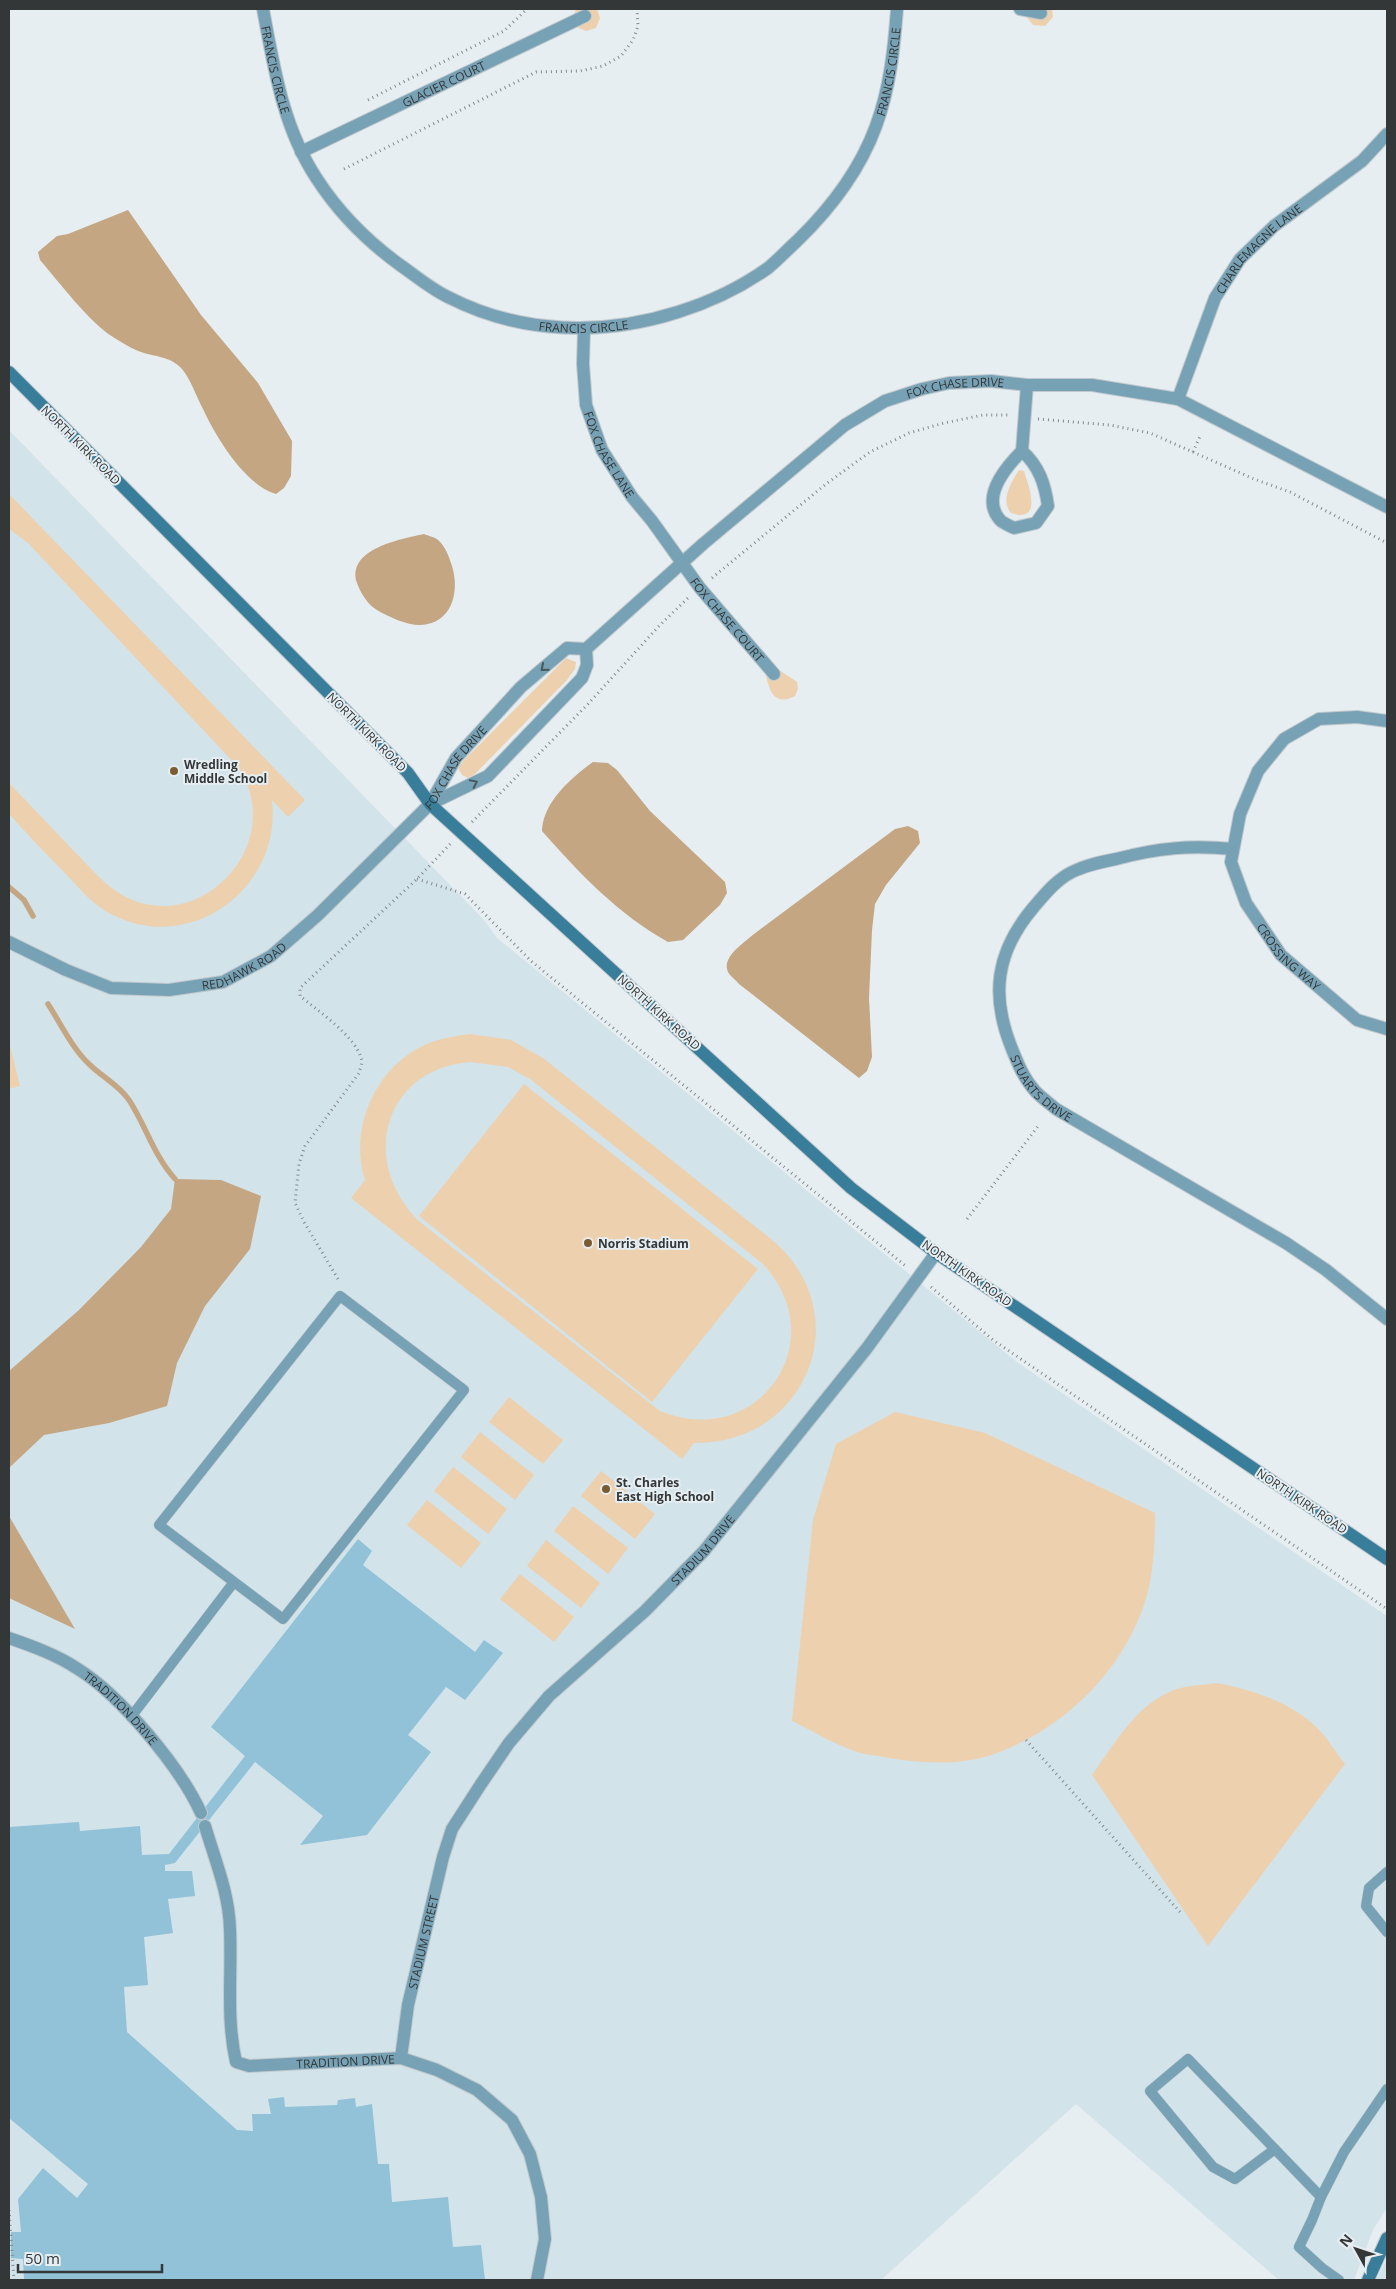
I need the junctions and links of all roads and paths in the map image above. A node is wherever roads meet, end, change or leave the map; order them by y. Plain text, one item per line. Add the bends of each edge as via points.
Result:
1 (263, 9) edge
2 (527, 9) edge
3 (637, 9) edge
4 (897, 9) edge
5 (1020, 9) edge
6 (1040, 13) dead end
7 (585, 16) dead end
8 (362, 104) dead end
9 (1387, 134) edge
10 (302, 152) junction
11 (344, 169) dead end
12 (584, 329) junction
13 (9, 372) edge
14 (1027, 385) junction
15 (1178, 399) junction
16 (1025, 417) junction
17 (1201, 434) dead end
18 (1022, 451) junction
19 (1193, 452) junction
20 (1387, 506) edge
21 (1387, 543) edge
22 (683, 562) junction
23 (700, 588) junction
24 (586, 649) junction
25 (774, 674) dead end
26 (1387, 721) edge
27 (430, 804) junction
28 (462, 833) junction
29 (1232, 849) junction
30 (417, 879) junction
31 (9, 942) edge
32 (1387, 1029) edge
33 (1039, 1125) dead end
34 (967, 1219) dead end
35 (936, 1252) junction
36 (919, 1276) junction
37 (338, 1279) dead end
38 (1387, 1319) edge
39 (1387, 1559) edge
40 (234, 1582) junction
41 (1387, 1609) edge
42 (9, 1638) edge
43 (131, 1717) junction
44 (1026, 1740) dead end
45 (201, 1813) dead end
46 (205, 1826) dead end
47 (452, 1829) joint
48 (1387, 1872) edge
49 (1180, 1912) dead end
50 (1387, 1932) edge
51 (401, 2058) junction
52 (1387, 2090) edge
53 (1274, 2149) junction
54 (1321, 2197) junction
55 (9, 2210) edge
56 (1387, 2238) edge
57 (14, 2280) edge
58 (537, 2280) edge
59 (1339, 2280) edge
60 (1368, 2280) edge

1 - 10 street, FRANCIS CIRCLE via 276,81
2 - 8 path via 504,31
3 - 11 path via 638,26 633,40 621,56 603,66 580,72 536,72
4 - 12 street, FRANCIS CIRCLE via 892,71 876,128 854,171 820,218 769,268 714,300 656,319 614,328
5 - 6 street
7 - 10 street, GLACIER COURT
9 - 15 street, CHARLEMAGNE LANE via 1362,161 1274,226 1240,259 1215,298
10 - 12 street, FRANCIS CIRCLE via 316,179 340,211 371,243 449,298 489,314 535,325
12 - 22 street, FOX CHASE LANE via 586,405 602,450 632,497
13 - 27 main road, NORTH KIRK ROAD via 408,773
14 - 15 street, FOX CHASE DRIVE via 1092,386
14 - 16 street
14 - 22 street, FOX CHASE DRIVE via 991,381 948,384 885,401 845,425
15 - 20 street, FOX CHASE DRIVE
16 - 18 street
16 - 19 path via 1110,425 1150,433
16 - 23 path via 983,415 944,423 909,433 870,452
17 - 19 path
18 - 18 street via 1008,465 994,488 993,507 1001,520 1014,528 1036,523 1048,506 1045,488 1034,462
19 - 21 path via 1290,492
22 - 23 street, FOX CHASE COURT
22 - 24 street, FOX CHASE DRIVE
23 - 25 street, FOX CHASE COURT
23 - 28 path via 659,626
24 -> 27 street, FOX CHASE DRIVE via 567,648 521,687 456,758
27 -> 24 street, FOX CHASE DRIVE via 488,776 582,678 587,665
26 - 29 street via 1357,717 1319,719 1284,739 1258,771 1240,814
27 - 28 main road, NORTH KIRK ROAD
27 - 31 street, REDHAWK ROAD via 305,927 271,956 223,982 169,990 111,988
28 - 30 path
28 - 35 main road, NORTH KIRK ROAD via 851,1188
29 - 32 street, CROSSING WAY via 1231,862 1246,902 1281,955 1357,1020
29 - 38 street, STUARTS DRIVE via 1198,846 1153,850 1088,866 1056,884 1024,918 1005,953 998,982 1004,1029 1029,1084 1056,1109 1286,1242
30 - 36 path via 465,894 531,961
30 - 37 path via 300,988 300,996 343,1033 362,1059 359,1073 305,1146 299,1164 295,1203
33 - 34 path
35 - 36 street, STADIUM DRIVE
35 - 39 main road, NORTH KIRK ROAD
36 - 41 path via 993,1340
36 - 47 street, STADIUM DRIVE via 867,1348 704,1550 645,1611 549,1696 509,1743
40 - 40 lane via 283,1619 464,1390 340,1296 159,1524
40 - 43 lane
42 - 43 street, TRADITION DRIVE via 79,1669
43 - 45 street, TRADITION DRIVE via 184,1780
44 - 49 path
46 - 51 street, TRADITION DRIVE via 226,1893 230,1928 230,2017 236,2062 249,2066
47 - 51 street, STADIUM STREET via 442,1857 408,2005
48 - 50 lane via 1369,1888 1366,1906
51 - 58 street, TRADITION DRIVE via 437,2070 477,2090 512,2120 530,2154 541,2197 545,2239
52 - 54 lane via 1344,2152
53 - 53 lane via 1188,2060 1150,2091 1213,2166 1235,2179
53 - 54 lane
54 - 59 lane via 1299,2247
55 - 57 path
56 - 60 main road

